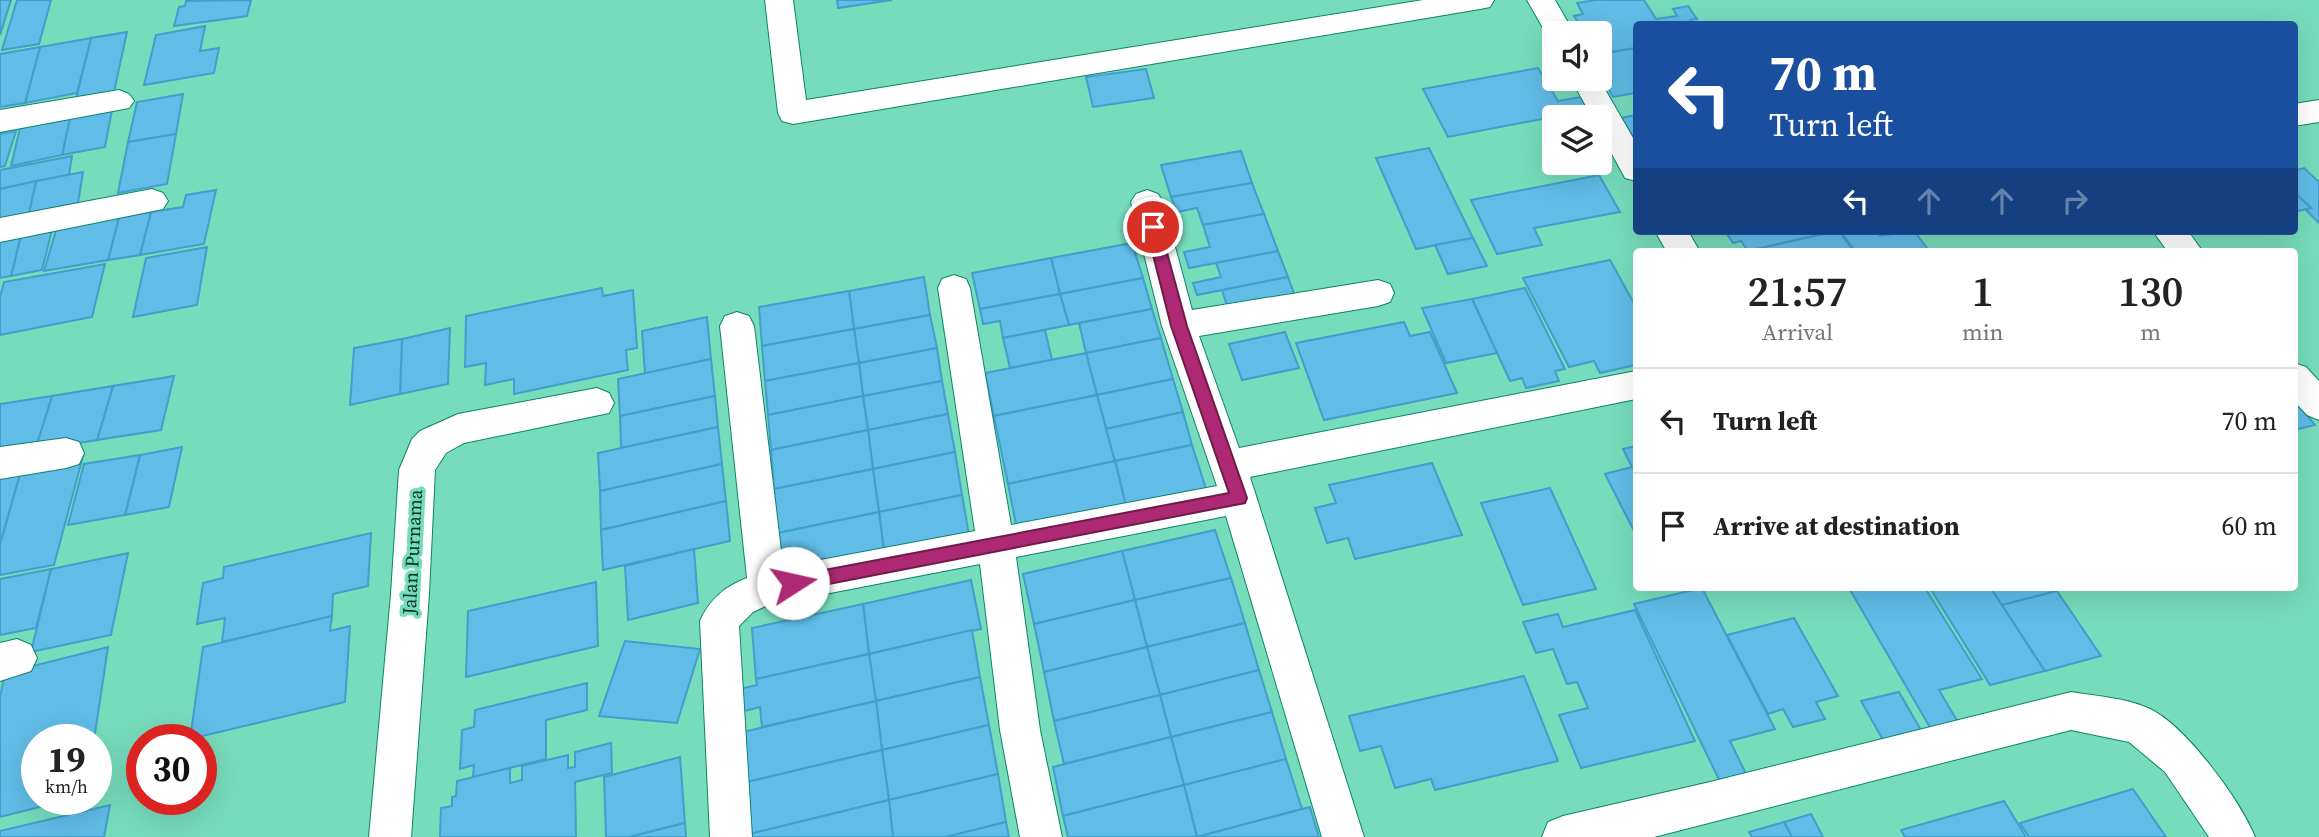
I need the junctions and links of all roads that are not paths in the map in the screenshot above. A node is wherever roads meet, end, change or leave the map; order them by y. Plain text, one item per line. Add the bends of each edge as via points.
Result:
1 (779, 0) edge
2 (1480, 0) edge
3 (1541, 0) edge
4 (1553, 21) edge
5 (1592, 91) edge
6 (119, 101) dead end
7 (2319, 111) edge
8 (2298, 114) edge
9 (0, 121) edge
10 (1633, 165) edge
11 (152, 201) dead end
12 (1147, 202) dead end
13 (0, 230) edge
14 (954, 288) dead end
15 (1378, 293) dead end
16 (737, 326) dead end
17 (1179, 326) junction
18 (2298, 381) edge
19 (1633, 386) edge
20 (597, 403) dead end
21 (2319, 405) edge
22 (66, 453) dead end
23 (0, 463) edge
24 (1233, 482) junction
25 (996, 547) junction
26 (767, 588) junction
27 (390, 837) edge
28 (731, 837) edge
29 (1041, 837) edge
30 (1343, 837) edge
31 (1563, 837) edge
32 (2234, 837) edge

1 - 2 street via 793,113
3 - 4 street
5 - 10 street
6 - 9 street
7 - 8 street
11 - 13 street
12 - 17 street
14 - 25 street
15 - 17 street
16 - 26 street
17 - 24 street
18 - 21 street
19 - 24 street
20 - 27 street, Jalan Purnama via 458,429 425,450 417,470
22 - 23 street
24 - 25 street
24 - 30 street
25 - 26 street
25 - 29 street via 1020,730
26 - 28 street via 729,606 719,621
31 - 32 street via 2071,711 2139,724 2179,758

